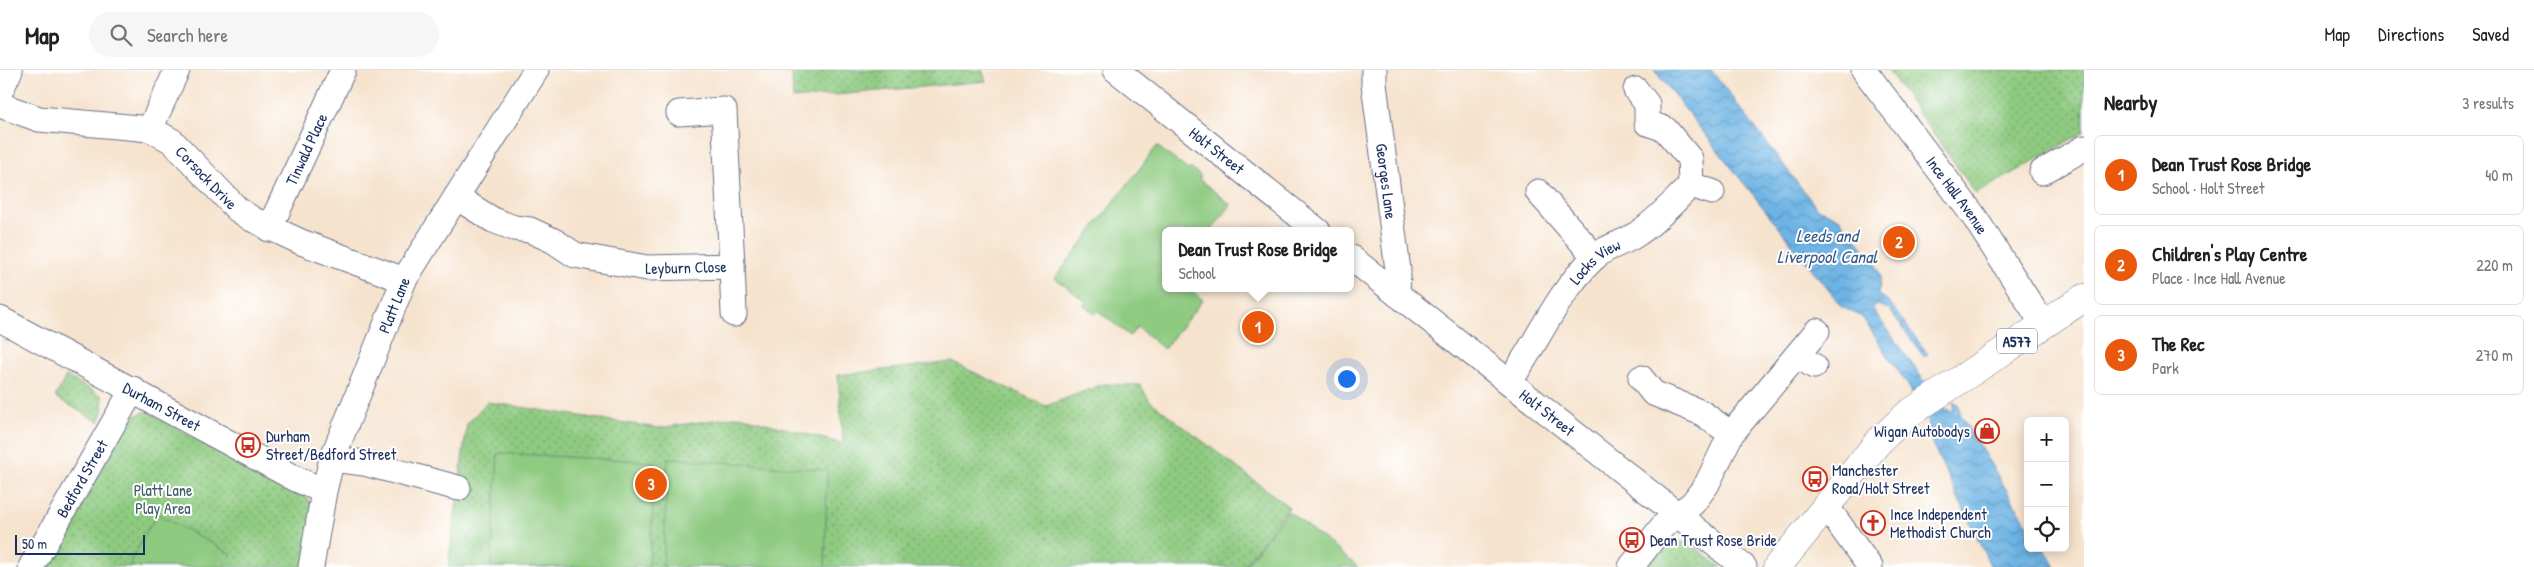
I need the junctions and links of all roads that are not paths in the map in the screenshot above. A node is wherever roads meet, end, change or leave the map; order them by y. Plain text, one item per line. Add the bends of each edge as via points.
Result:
1 (10, 70) edge
2 (177, 70) edge
3 (343, 70) edge
4 (536, 70) edge
5 (1116, 70) edge
6 (1374, 70) edge
7 (1864, 70) edge
8 (1636, 90) dead end
9 (0, 92) edge
10 (0, 105) edge
11 (679, 113) dead end
12 (150, 128) junction
13 (2083, 151) edge
14 (2042, 172) dead end
15 (1536, 188) dead end
16 (456, 197) junction
17 (1313, 227) edge
18 (269, 229) junction
19 (1595, 257) junction
20 (1354, 260) edge
21 (732, 266) junction
22 (404, 280) junction
23 (1397, 294) junction
24 (2084, 298) edge
25 (734, 314) dead end
26 (0, 319) edge
27 (2043, 324) junction
28 (1817, 330) dead end
29 (1641, 370) dead end
30 (1510, 381) junction
31 (133, 390) junction
32 (1731, 434) junction
33 (332, 459) junction
34 (458, 488) dead end
35 (324, 491) junction
36 (1826, 506) junction
37 (1678, 514) junction
38 (31, 567) edge
39 (311, 567) edge
40 (1631, 567) edge
41 (1744, 567) edge
42 (1777, 567) edge
43 (1870, 567) edge

1 - 9 street
2 - 12 street
3 - 18 street, Tinwald Place
4 - 16 street, Platt Lane
5 - 17 street, Holt Street
6 - 23 street, Georges Lane via 1398,270
7 - 27 street, Ince Hall Avenue via 1973,215
8 - 19 street, Locks View via 1646,104 1647,122 1665,128 1690,159 1701,188 1640,232
10 - 12 street, Corsock Drive via 39,119
11 - 21 street, Leyburn Close via 733,110
12 - 18 street, Corsock Drive via 172,141 237,209
13 - 14 street
15 - 19 street
16 - 21 street, Leyburn Close via 492,220 530,230 575,255 647,268
16 - 22 street, Platt Lane
18 - 22 street, Corsock Drive
19 - 30 street, Locks View via 1569,286
20 - 23 street, Holt Street
21 - 25 street
22 - 33 street, Platt Lane
23 - 30 street, Holt Street
24 - 27 highway, A577
26 - 31 street, Durham Street
27 - 36 highway, A577 via 1911,411
28 - 32 street via 1806,360
29 - 32 street via 1653,393 1697,410
30 - 37 street, Holt Street
31 - 35 street, Durham Street
31 - 38 street, Bedford Street
32 - 37 street via 1707,484 1693,503
33 - 34 street via 364,463
33 - 35 street, Platt Lane
35 - 39 street, Platt Lane
36 - 42 highway, A577
36 - 43 street
37 - 40 street via 1663,526
37 - 41 street, Holt Street

